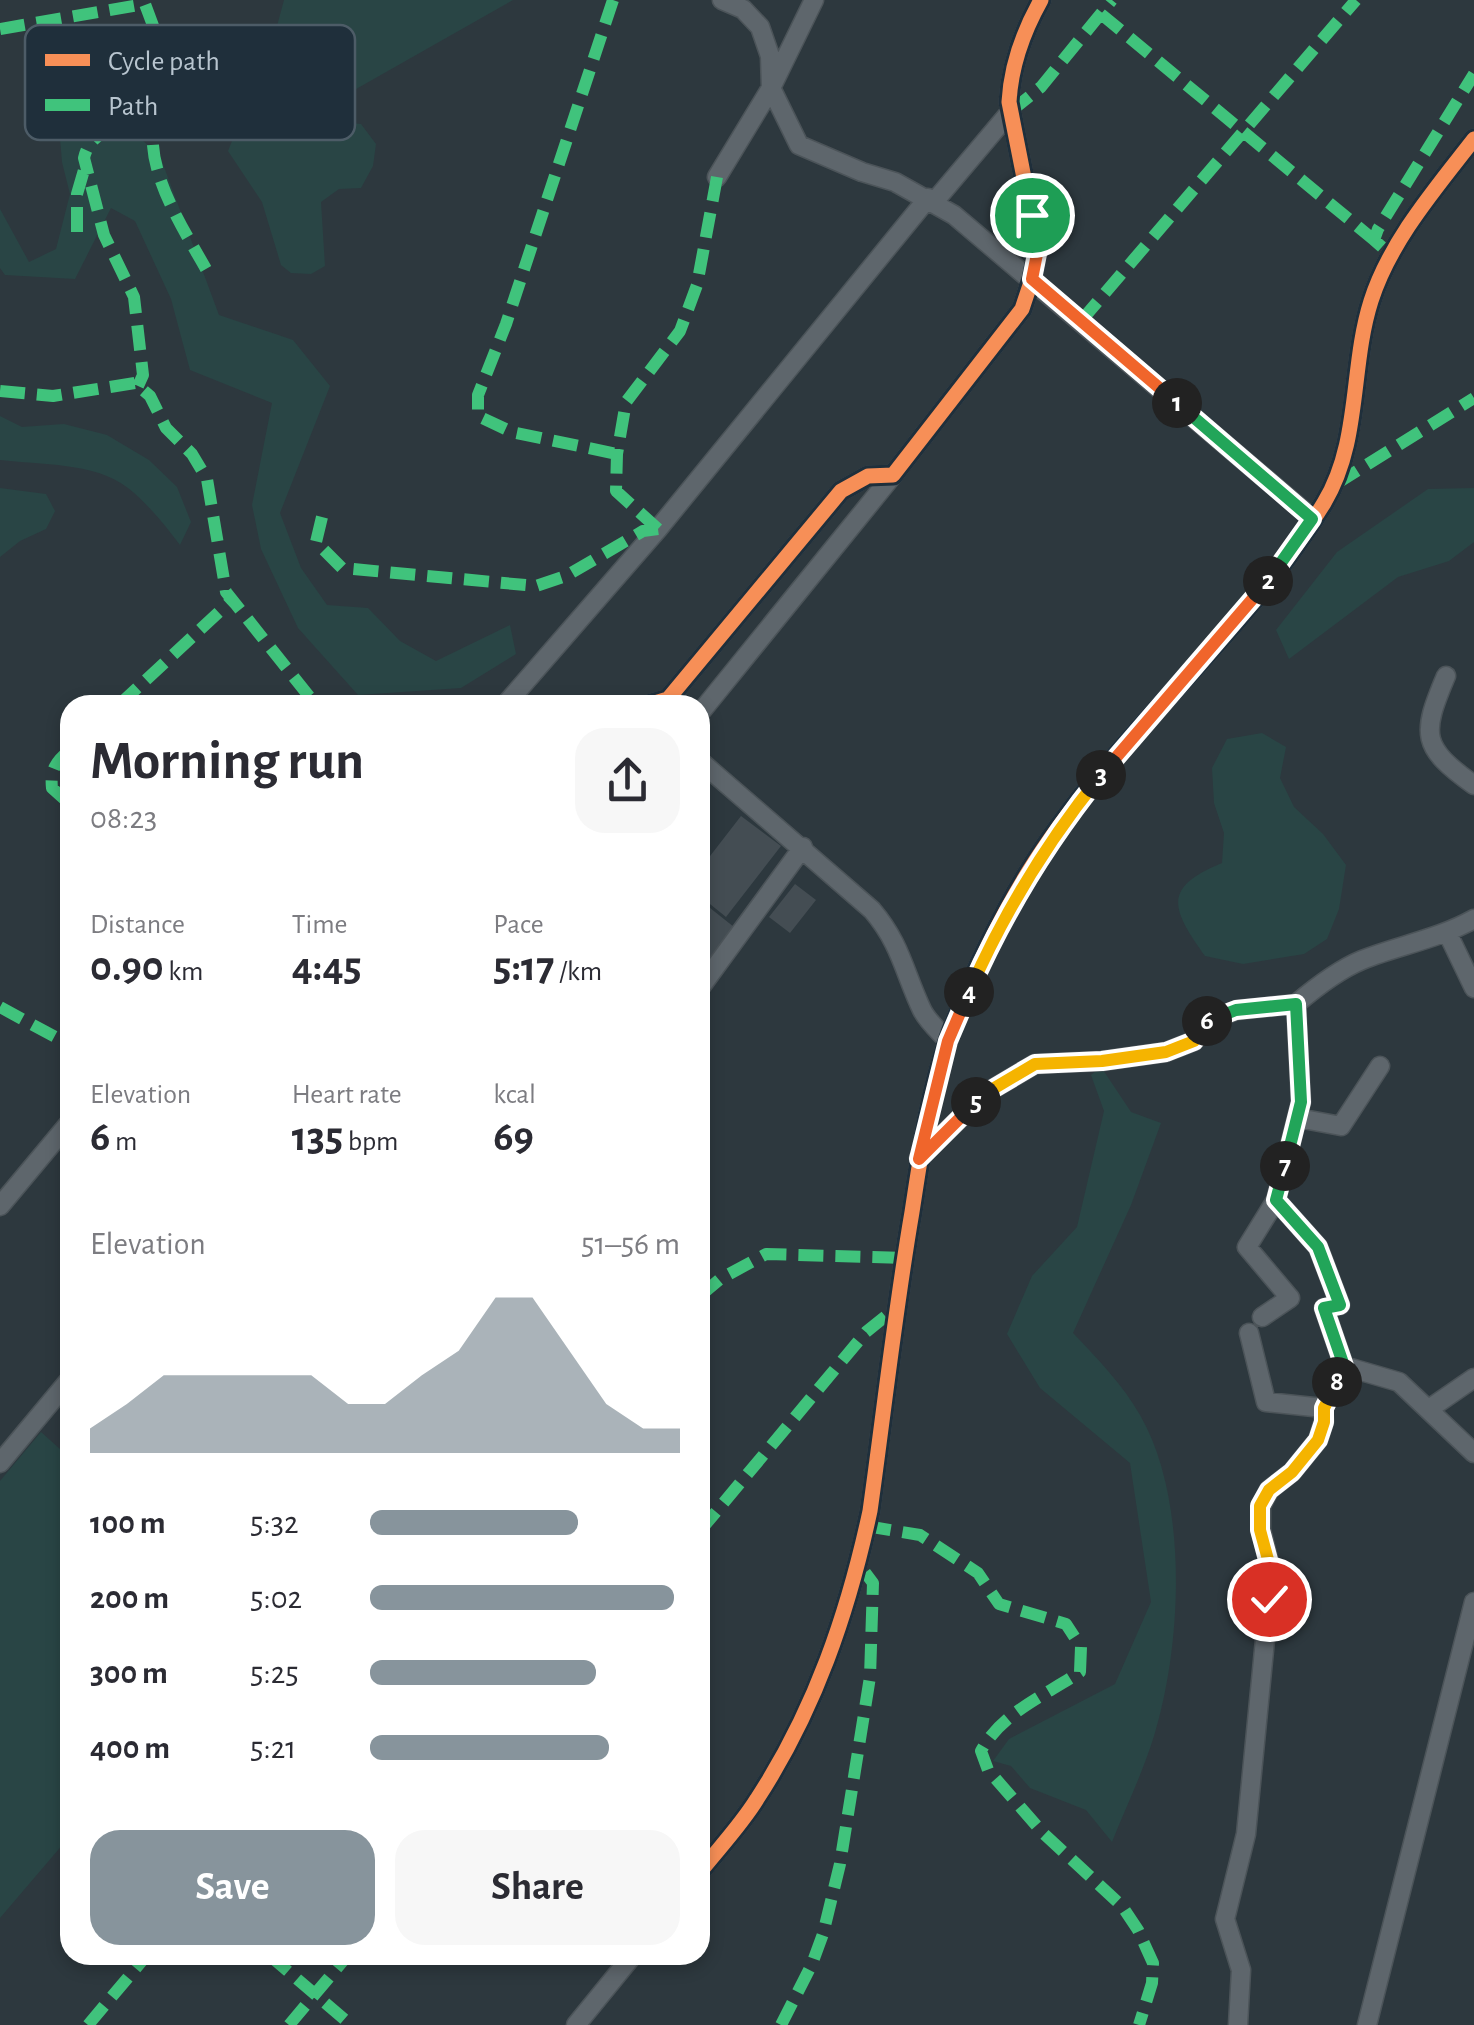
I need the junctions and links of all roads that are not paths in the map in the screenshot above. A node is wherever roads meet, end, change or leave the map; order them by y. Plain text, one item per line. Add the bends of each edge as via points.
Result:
1 (722, 0) edge
2 (814, 0) edge
3 (1040, 0) edge
4 (771, 88) junction
5 (1010, 112) junction
6 (1474, 139) edge
7 (717, 177) dead end
8 (931, 200) junction
9 (1032, 279) junction
10 (892, 475) junction
11 (1312, 519) junction
12 (1446, 676) dead end
13 (514, 695) edge
14 (671, 695) edge
15 (710, 701) edge
16 (710, 769) edge
17 (1474, 785) edge
18 (803, 847) junction
19 (1474, 919) edge
20 (1448, 934) junction
21 (710, 974) edge
22 (1474, 988) edge
23 (1296, 1004) junction
24 (948, 1041) junction
25 (1380, 1066) dead end
26 (1298, 1118) junction
27 (60, 1134) edge
28 (919, 1159) junction
29 (1276, 1200) junction
30 (0, 1206) edge
31 (1262, 1316) dead end
32 (1248, 1333) dead end
33 (1344, 1366) junction
34 (1474, 1378) edge
35 (60, 1391) edge
36 (1324, 1408) junction
37 (1429, 1409) junction
38 (1474, 1453) edge
39 (0, 1463) edge
40 (1474, 1602) edge
41 (710, 1859) edge
42 (625, 1965) edge
43 (576, 2025) edge
44 (1238, 2025) edge
45 (1367, 2025) edge

1 - 4 street via 760,27
2 - 4 street
3 - 5 street via 1010,78
4 - 7 street
4 - 8 street via 800,145
5 - 8 street
5 - 9 street via 1038,249
6 - 11 street via 1391,255 1371,300 1354,417 1326,501
8 - 9 street
8 - 13 street
9 - 10 street via 1022,309
9 - 11 street
10 - 14 street via 868,476 842,491
10 - 15 street
11 - 24 street via 1030,870
12 - 17 street via 1429,717 1432,749
16 - 18 street
18 - 21 street
18 - 24 street via 886,927 924,1014
19 - 20 street
20 - 22 street
20 - 23 street via 1360,961
23 - 26 street
23 - 28 street via 1236,1010 1205,1022 1194,1041 1166,1052 1035,1064 986,1093
24 - 28 street
25 - 26 street via 1340,1126
26 - 29 street
27 - 30 street
28 - 41 street via 870,1510 834,1644 786,1753
29 - 31 street via 1248,1246 1290,1298
29 - 33 street via 1318,1247 1340,1305 1324,1308
32 - 36 street via 1266,1402
33 - 36 street
33 - 37 street via 1399,1382
34 - 37 street
35 - 39 street
36 - 44 street via 1318,1440 1260,1506 1269,1599 1246,1834 1225,1918 1240,1970
37 - 38 street
40 - 45 street
42 - 43 street

